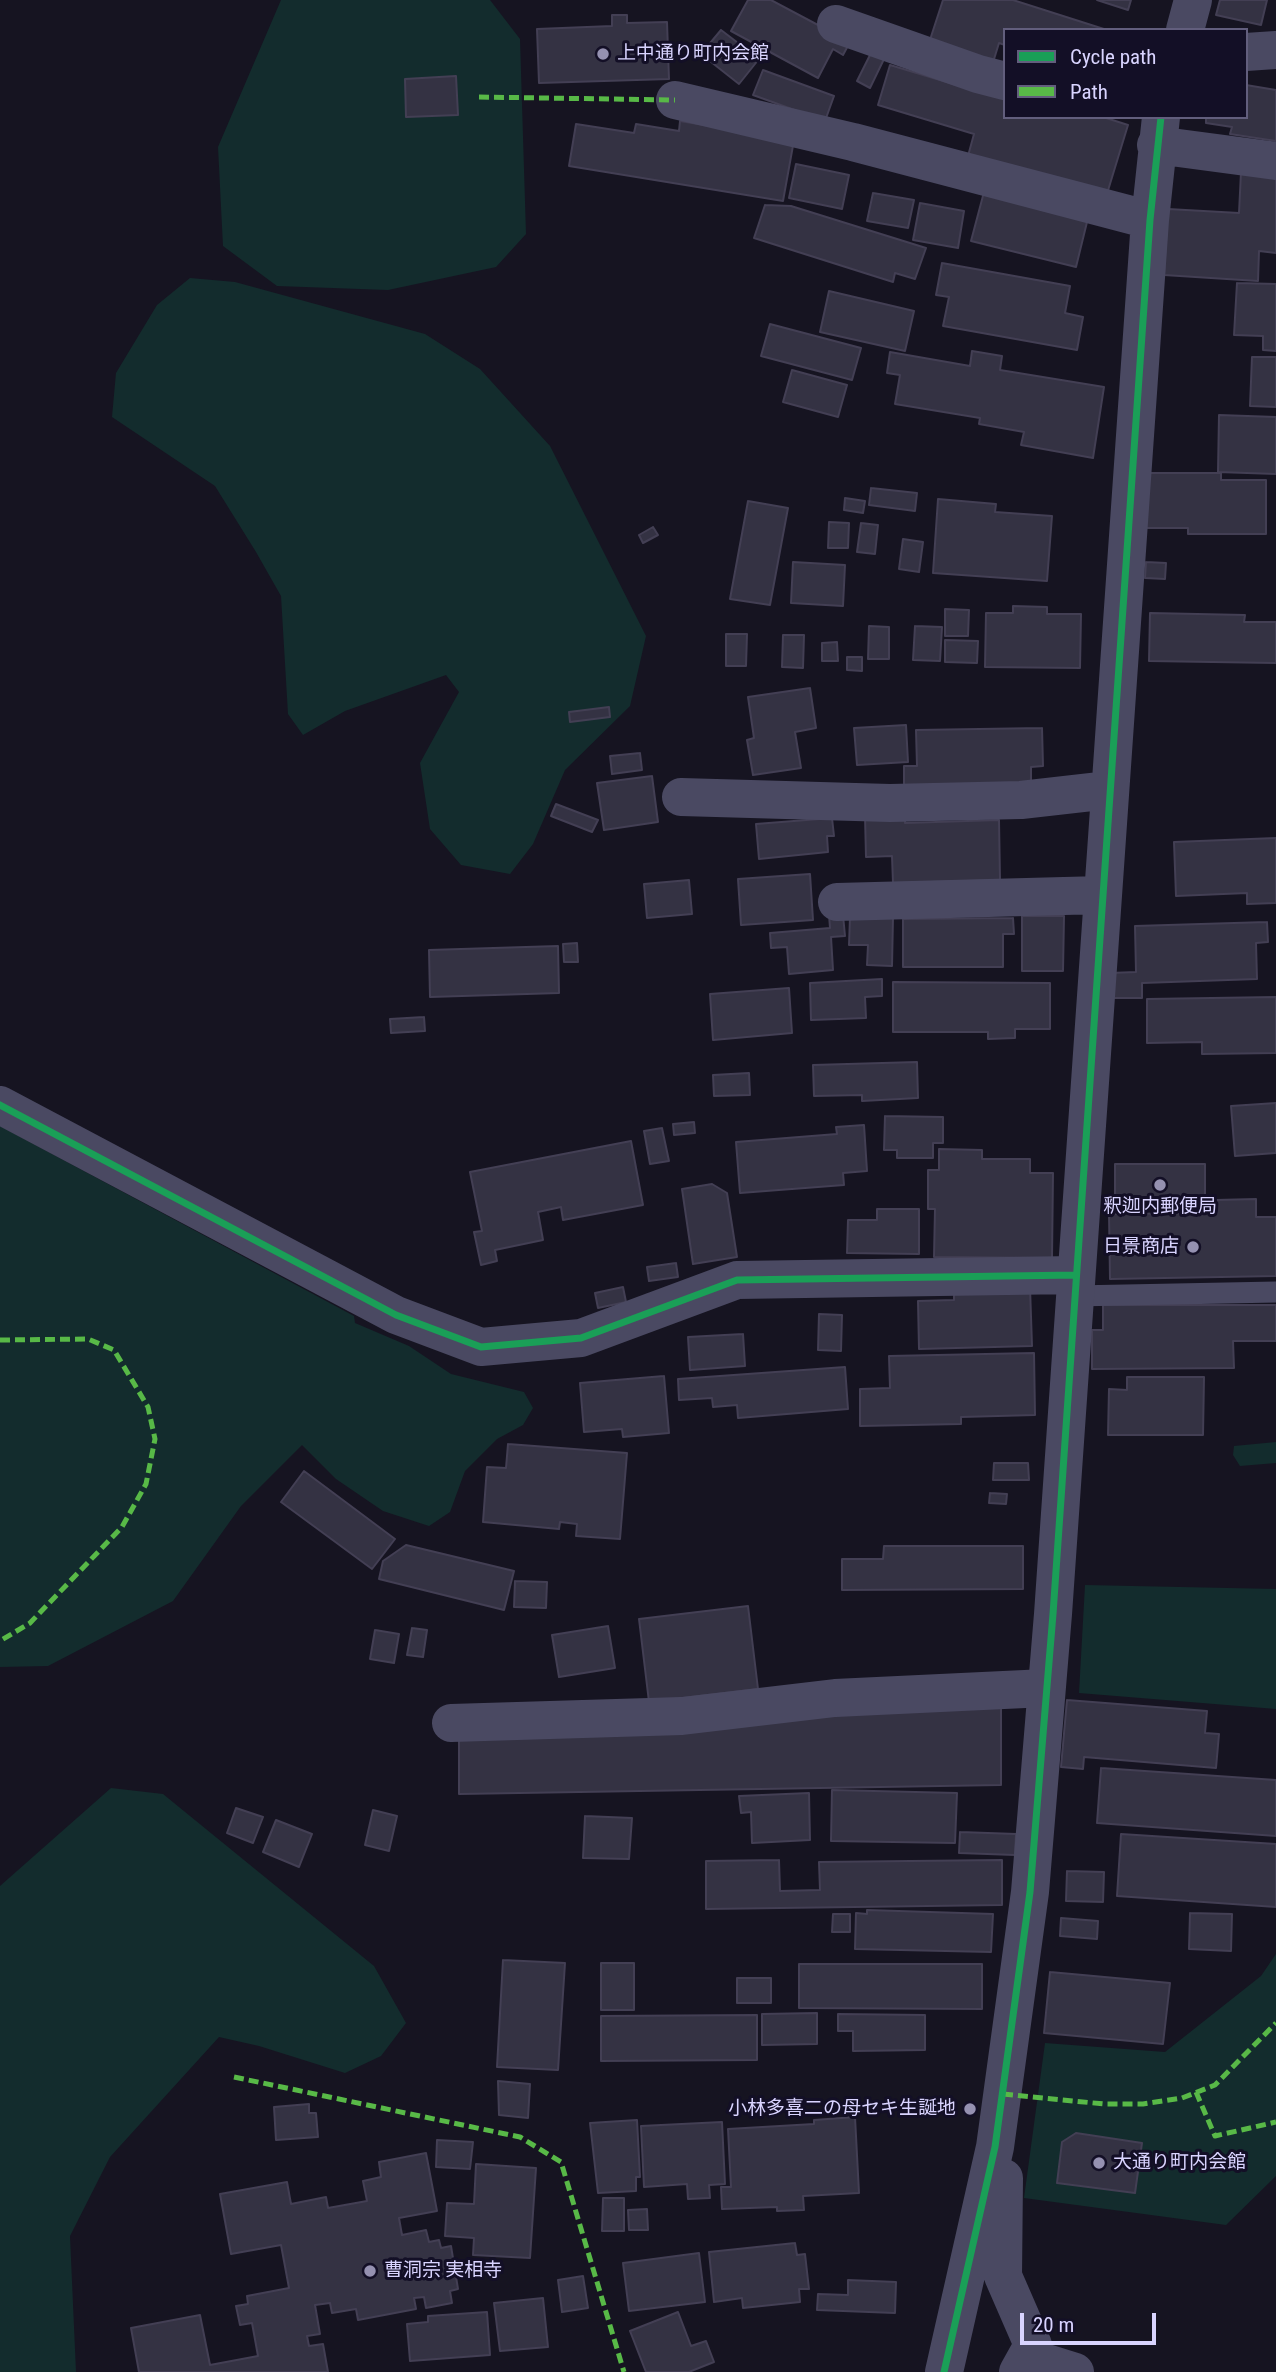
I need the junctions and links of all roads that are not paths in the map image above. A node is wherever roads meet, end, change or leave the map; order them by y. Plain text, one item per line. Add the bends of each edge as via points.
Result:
1 (1193, 0) edge
2 (836, 24) dead end
3 (1186, 28) edge
4 (1276, 50) edge
5 (1248, 52) edge
6 (1003, 80) edge
7 (675, 100) dead end
8 (1158, 131) edge
9 (1276, 161) edge
10 (1150, 220) junction
11 (1109, 790) junction
12 (681, 797) dead end
13 (1102, 895) junction
14 (836, 902) dead end
15 (0, 1105) edge
16 (1074, 1285) junction
17 (1276, 1292) edge
18 (1046, 1688) junction
19 (451, 1723) dead end
20 (1002, 2102) junction
21 (1022, 2365) edge
22 (944, 2372) edge
23 (1075, 2372) edge

1 - 3 street
2 - 6 street
4 - 5 street
7 - 10 street
8 - 9 street
8 - 10 street
10 - 11 street
11 - 12 street via 1021,800 904,803
11 - 13 street
13 - 14 street
13 - 16 street
15 - 16 street via 396,1315 481,1347 580,1338 737,1280
16 - 17 lane
16 - 18 street
18 - 19 street via 835,1698 682,1716
18 - 20 street via 1030,1892
20 - 21 street via 1003,2276 1032,2345
20 - 22 street via 996,2147
21 - 23 street

